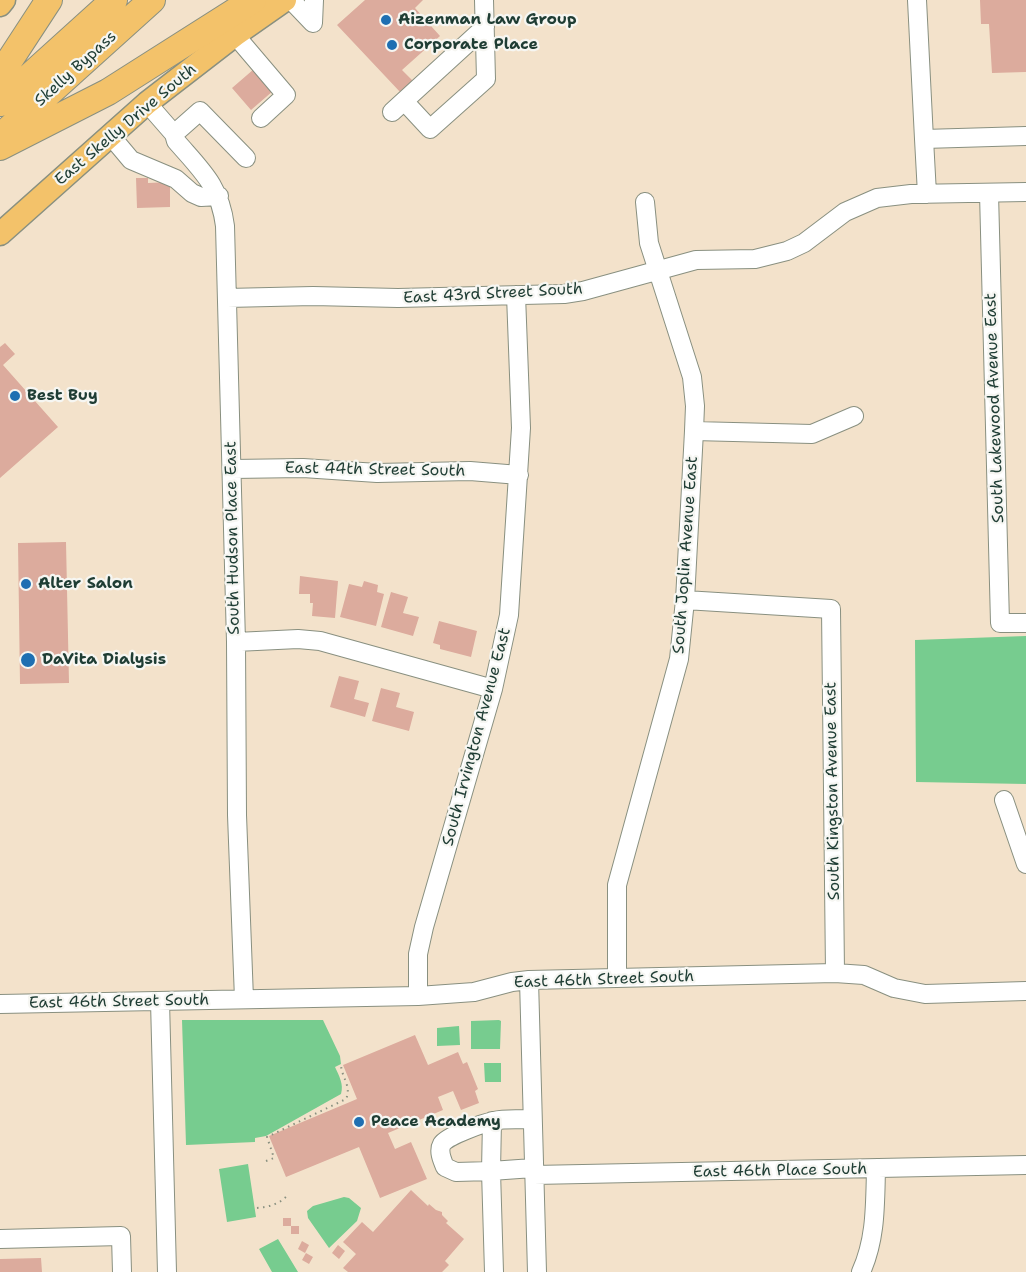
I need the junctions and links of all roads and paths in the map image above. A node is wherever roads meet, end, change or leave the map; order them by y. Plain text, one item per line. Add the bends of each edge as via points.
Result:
1 (4, 0) edge
2 (49, 0) edge
3 (114, 0) edge
4 (152, 0) edge
5 (254, 0) edge
6 (285, 0) edge
7 (291, 0) edge
8 (314, 0) edge
9 (484, 0) edge
10 (917, 0) edge
11 (0, 5) edge
12 (485, 27) junction
13 (235, 34) junction
14 (0, 75) edge
15 (0, 103) edge
16 (147, 103) junction
17 (261, 118) dead end
18 (174, 134) junction
19 (110, 135) junction
20 (1026, 136) edge
21 (0, 137) edge
22 (924, 139) junction
23 (0, 147) edge
24 (246, 158) dead end
25 (989, 192) junction
26 (1026, 192) edge
27 (927, 194) junction
28 (219, 196) junction
29 (645, 202) dead end
30 (0, 234) edge
31 (658, 270) junction
32 (516, 295) junction
33 (227, 298) junction
34 (854, 416) dead end
35 (694, 431) junction
36 (232, 469) junction
37 (519, 475) junction
38 (685, 600) junction
39 (1026, 623) edge
40 (236, 642) junction
41 (493, 689) junction
42 (1004, 800) dead end
43 (1026, 864) edge
44 (835, 973) junction
45 (617, 978) junction
46 (529, 980) junction
47 (1026, 991) edge
48 (418, 996) junction
49 (244, 999) junction
50 (160, 1001) junction
51 (0, 1004) edge
52 (341, 1064) dead end
53 (532, 1119) junction
54 (492, 1121) junction
55 (266, 1161) dead end
56 (1026, 1165) edge
57 (876, 1169) junction
58 (534, 1172) junction
59 (491, 1178) junction
60 (287, 1196) dead end
61 (257, 1208) dead end
62 (0, 1239) edge
63 (122, 1272) edge
64 (167, 1272) edge
65 (494, 1272) edge
66 (537, 1272) edge
67 (861, 1272) edge

1 - 11 main road
2 - 14 highway
3 - 15 highway, Skelly Bypass
4 - 21 highway, Skelly Bypass
5 - 23 highway via 108,92
6 - 13 main road, East Skelly Drive South
7 - 8 street via 313,23
9 - 12 street
10 - 22 street
12 - 12 street via 398,106 430,129 486,78
13 - 16 main road, East Skelly Drive South
13 - 17 street via 286,95
16 - 18 street, South Hudson Place East
16 - 19 main road, East Skelly Drive South
18 - 24 street via 200,111
18 - 28 street, South Hudson Place East
19 - 28 street via 131,160 176,179 201,197
19 - 30 main road, East Skelly Drive South
20 - 22 street
22 - 27 street
25 - 26 street, East 43rd Street South
25 - 27 street, East 43rd Street South
25 - 39 street, South Lakewood Avenue East via 1000,623
27 - 31 street, East 43rd Street South via 877,198 845,212 804,243 770,256 696,260
28 - 33 street, South Hudson Place East via 225,226
29 - 31 street, South Joplin Avenue East via 649,243
31 - 32 street, East 43rd Street South via 583,291
31 - 35 street, South Joplin Avenue East via 692,377
32 - 33 street, East 43rd Street South
32 - 37 street, South Irvington Avenue East
33 - 36 street, South Hudson Place East
34 - 35 street via 812,434
35 - 38 street, South Joplin Avenue East
36 - 37 street, East 44th Street South
36 - 40 street, South Hudson Place East
37 - 41 street, South Irvington Avenue East via 509,615
38 - 44 street, South Kingston Avenue East via 831,609
38 - 45 street, South Joplin Avenue East via 679,659 617,885
40 - 41 street via 320,641
40 - 49 street, South Hudson Place East
41 - 48 street, South Irvington Avenue East via 424,927 418,954
42 - 43 street
44 - 45 street, East 46th Street South
44 - 47 street, East 46th Street South via 864,975 925,994
45 - 46 street, East 46th Street South
46 - 48 street, East 46th Street South via 474,992
46 - 53 street
48 - 49 street, East 46th Street South
49 - 50 street, East 46th Street South
50 - 51 street, East 46th Street South
50 - 64 street
52 - 55 path via 348,1086 346,1099 267,1137 274,1158
53 - 54 street
53 - 58 street
54 - 59 street
54 - 59 street, East 46th Place South via 441,1146 445,1167
56 - 57 street, East 46th Place South
57 - 58 street, East 46th Place South
57 - 67 street via 875,1223
58 - 59 street, East 46th Place South
58 - 66 street
59 - 65 street
60 - 61 path via 271,1206
62 - 63 street via 121,1236

